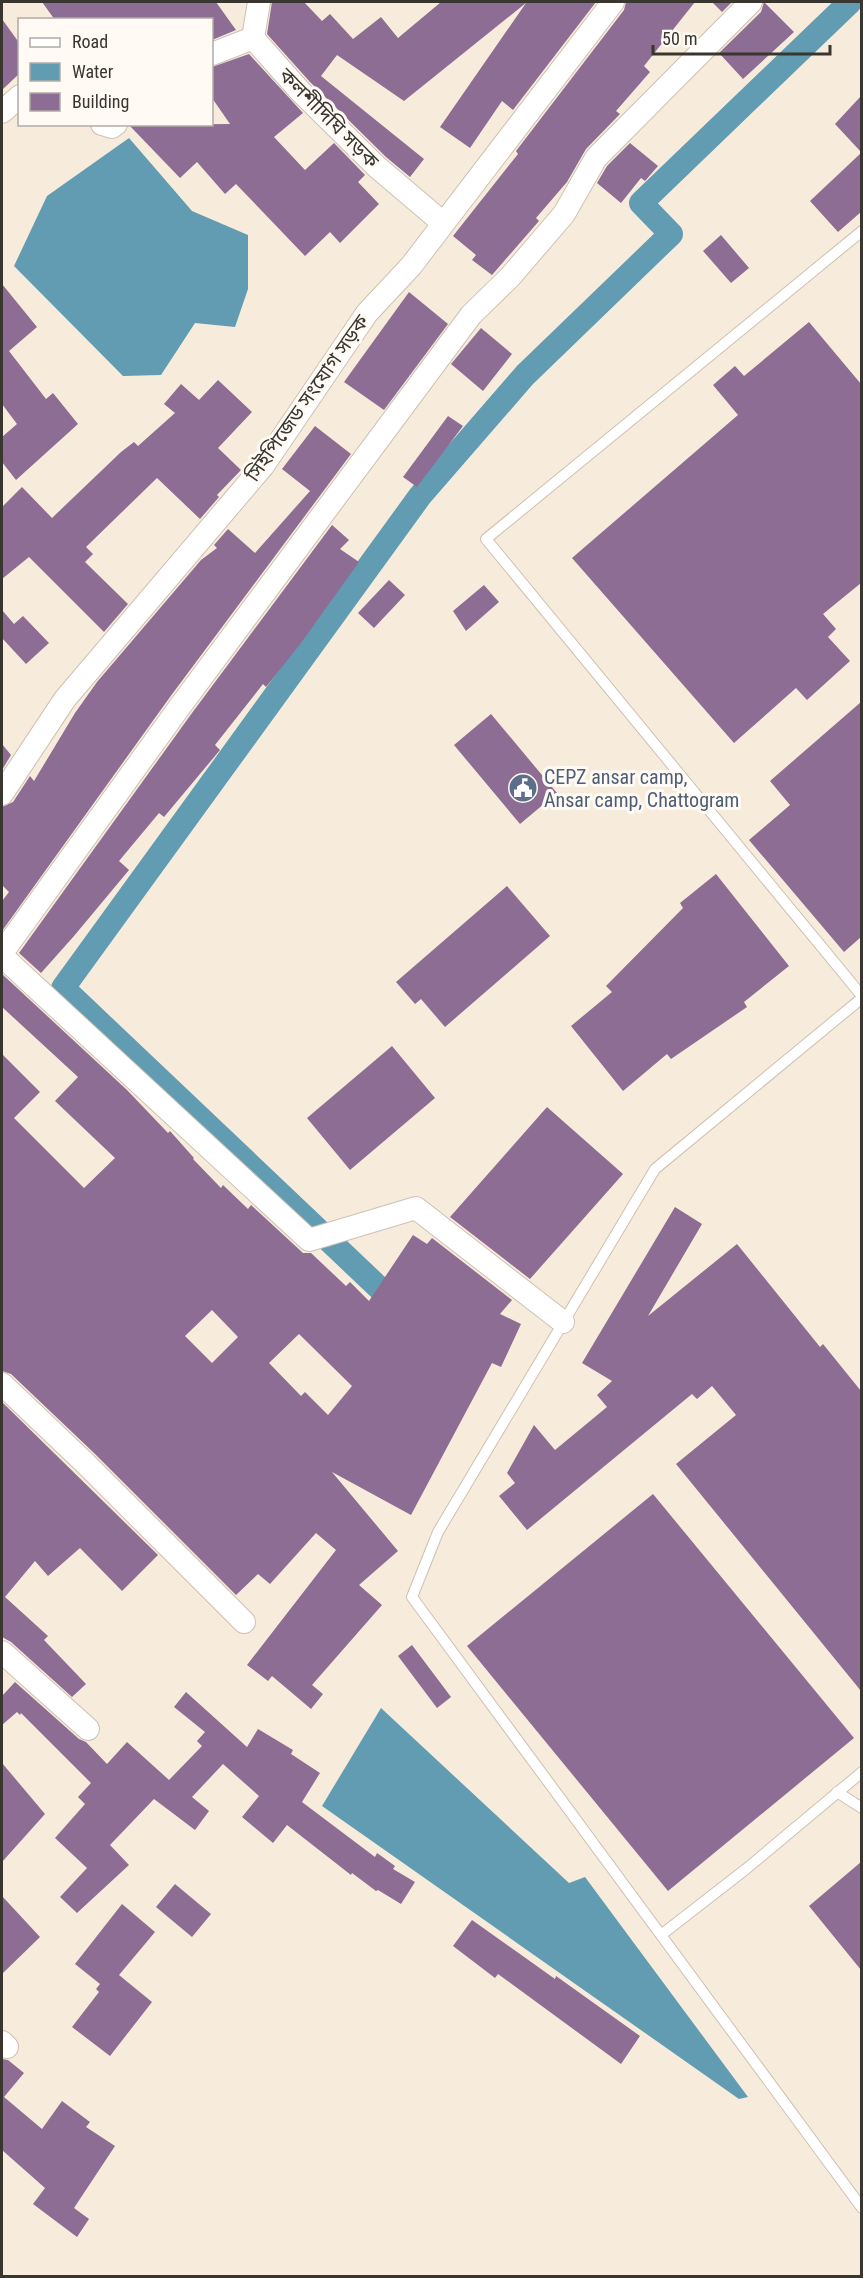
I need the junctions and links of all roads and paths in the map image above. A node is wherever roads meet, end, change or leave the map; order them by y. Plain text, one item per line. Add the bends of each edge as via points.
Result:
1 (259, 2) edge
2 (613, 2) edge
3 (751, 2) edge
4 (253, 38) junction
5 (213, 54) edge
6 (18, 98) edge
7 (2, 112) edge
8 (443, 223) junction
9 (861, 231) edge
10 (2, 794) edge
11 (2, 955) edge
12 (861, 997) edge
13 (563, 1322) junction
14 (2, 1384) edge
15 (244, 1622) dead end
16 (2, 1652) edge
17 (88, 1729) dead end
18 (861, 1772) edge
19 (837, 1792) junction
20 (861, 1808) edge
21 (661, 1935) junction
22 (861, 2208) edge

1 - 4 street
2 - 8 street, সিইপিজেড সংযোগ সড়ক
3 - 11 street via 596,158 564,214 471,315 181,705
4 - 5 street
4 - 8 street, কলশীদিঘি সড়ক via 377,167
6 - 7 street
8 - 10 street, সিইপিজেড সংযোগ সড়ক via 411,266 367,313 262,465 65,699
9 - 12 lane via 486,539
11 - 13 street via 309,1240 416,1208
12 - 13 lane via 655,1169
13 - 21 lane via 438,1532 412,1597
14 - 15 street
16 - 17 street
18 - 19 lane
19 - 20 lane
19 - 21 lane
21 - 22 lane

